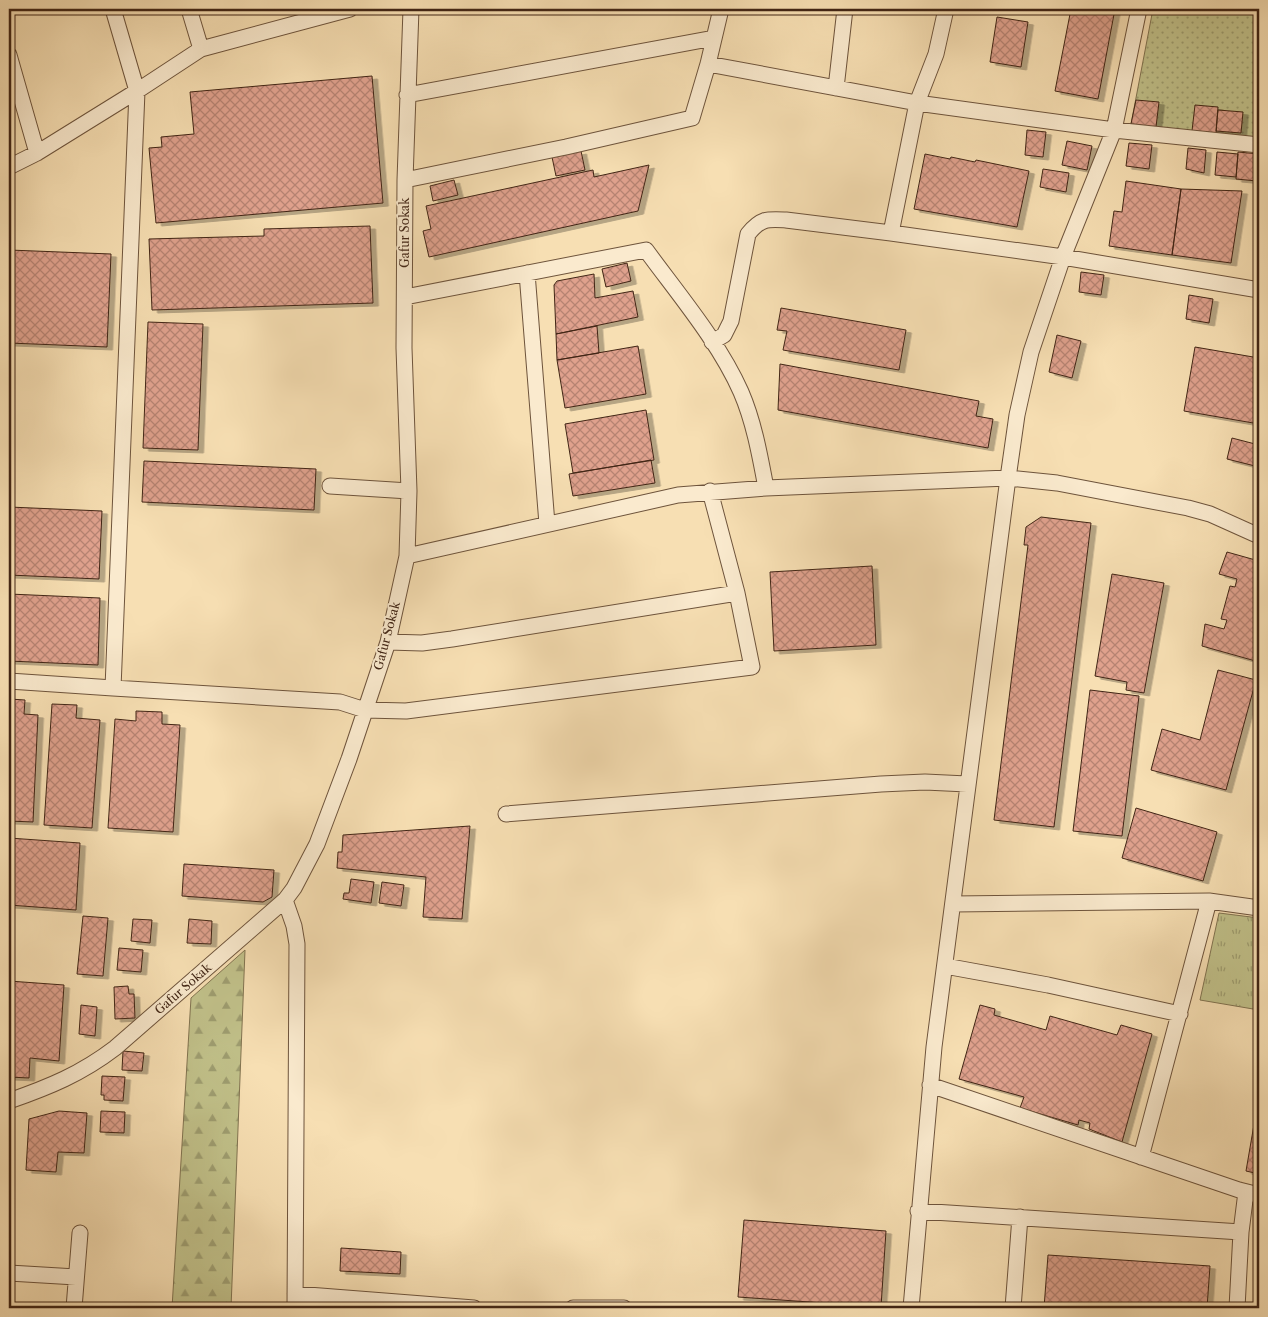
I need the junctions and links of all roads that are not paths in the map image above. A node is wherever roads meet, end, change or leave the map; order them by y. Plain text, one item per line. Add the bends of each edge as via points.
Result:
1 (113, 9) edge
2 (189, 9) edge
3 (411, 9) edge
4 (721, 9) edge
5 (845, 9) edge
6 (946, 9) edge
7 (1139, 9) edge
8 (341, 10) edge
9 (714, 38) junction
10 (201, 49) junction
11 (9, 55) edge
12 (708, 64) junction
13 (836, 88) junction
14 (137, 91) junction
15 (407, 95) junction
16 (917, 103) junction
17 (1114, 130) junction
18 (1259, 145) edge
19 (37, 153) junction
20 (9, 166) edge
21 (405, 180) junction
22 (891, 233) junction
23 (1062, 257) junction
24 (527, 273) junction
25 (1259, 290) edge
26 (404, 297) junction
27 (712, 342) junction
28 (1008, 478) junction
29 (330, 486) dead end
30 (766, 488) junction
31 (409, 491) junction
32 (710, 491) junction
33 (547, 524) junction
34 (1259, 536) edge
35 (407, 556) junction
36 (737, 594) junction
37 (388, 642) junction
38 (9, 681) edge
39 (113, 688) junction
40 (365, 710) junction
41 (967, 784) junction
42 (506, 814) dead end
43 (285, 900) junction
44 (1209, 901) junction
45 (953, 904) junction
46 (1259, 908) edge
47 (945, 966) junction
48 (1180, 1014) junction
49 (930, 1085) junction
50 (9, 1101) edge
51 (1141, 1157) junction
52 (1252, 1193) edge
53 (918, 1211) junction
54 (1020, 1217) junction
55 (1241, 1232) junction
56 (80, 1233) dead end
57 (9, 1273) edge
58 (76, 1277) junction
59 (295, 1301) edge
60 (74, 1308) edge
61 (474, 1308) edge
62 (573, 1308) edge
63 (620, 1308) edge
64 (911, 1308) edge
65 (1013, 1308) edge
66 (1237, 1308) edge

1 - 14 street
2 - 10 street
3 - 15 street, Gafur Sokak
4 - 9 street
5 - 13 street
6 - 16 street via 936,54
7 - 17 street
8 - 10 street
9 - 12 street
9 - 15 street
10 - 14 street
11 - 19 street
12 - 13 street
12 - 21 street via 692,118
13 - 16 street
14 - 19 street
14 - 39 street
15 - 21 street, Gafur Sokak
16 - 17 street
16 - 22 street
17 - 18 street
17 - 23 street
19 - 20 street
21 - 26 street, Gafur Sokak
22 - 23 street
22 - 27 street via 786,220 769,219 757,223 748,234 731,321 724,335
23 - 25 street
23 - 28 street via 1031,352
24 - 26 street
24 - 27 street via 646,250
24 - 33 street
26 - 31 street, Gafur Sokak
27 - 30 street via 742,393
28 - 30 street
28 - 34 street via 1057,483 1188,508
28 - 41 street
29 - 31 street
30 - 32 street
31 - 35 street, Gafur Sokak
32 - 33 street
32 - 36 street
33 - 35 street
35 - 37 street, Gafur Sokak
36 - 37 street via 452,640
36 - 40 street via 752,667 406,711
37 - 40 street, Gafur Sokak
38 - 39 street
39 - 40 street via 340,702
40 - 43 street, Gafur Sokak via 317,844
41 - 42 street via 881,784
41 - 45 street
43 - 50 street, Gafur Sokak via 90,1067
43 - 59 street via 297,944
44 - 45 street
44 - 46 street
44 - 48 street
45 - 47 street
47 - 48 street
47 - 49 street
48 - 51 street
49 - 51 street
49 - 53 street
51 - 52 street
52 - 55 street
53 - 54 street
53 - 64 street
54 - 55 street
54 - 65 street
55 - 66 street
56 - 58 street
57 - 58 street
58 - 60 street
59 - 61 street
62 - 63 street

